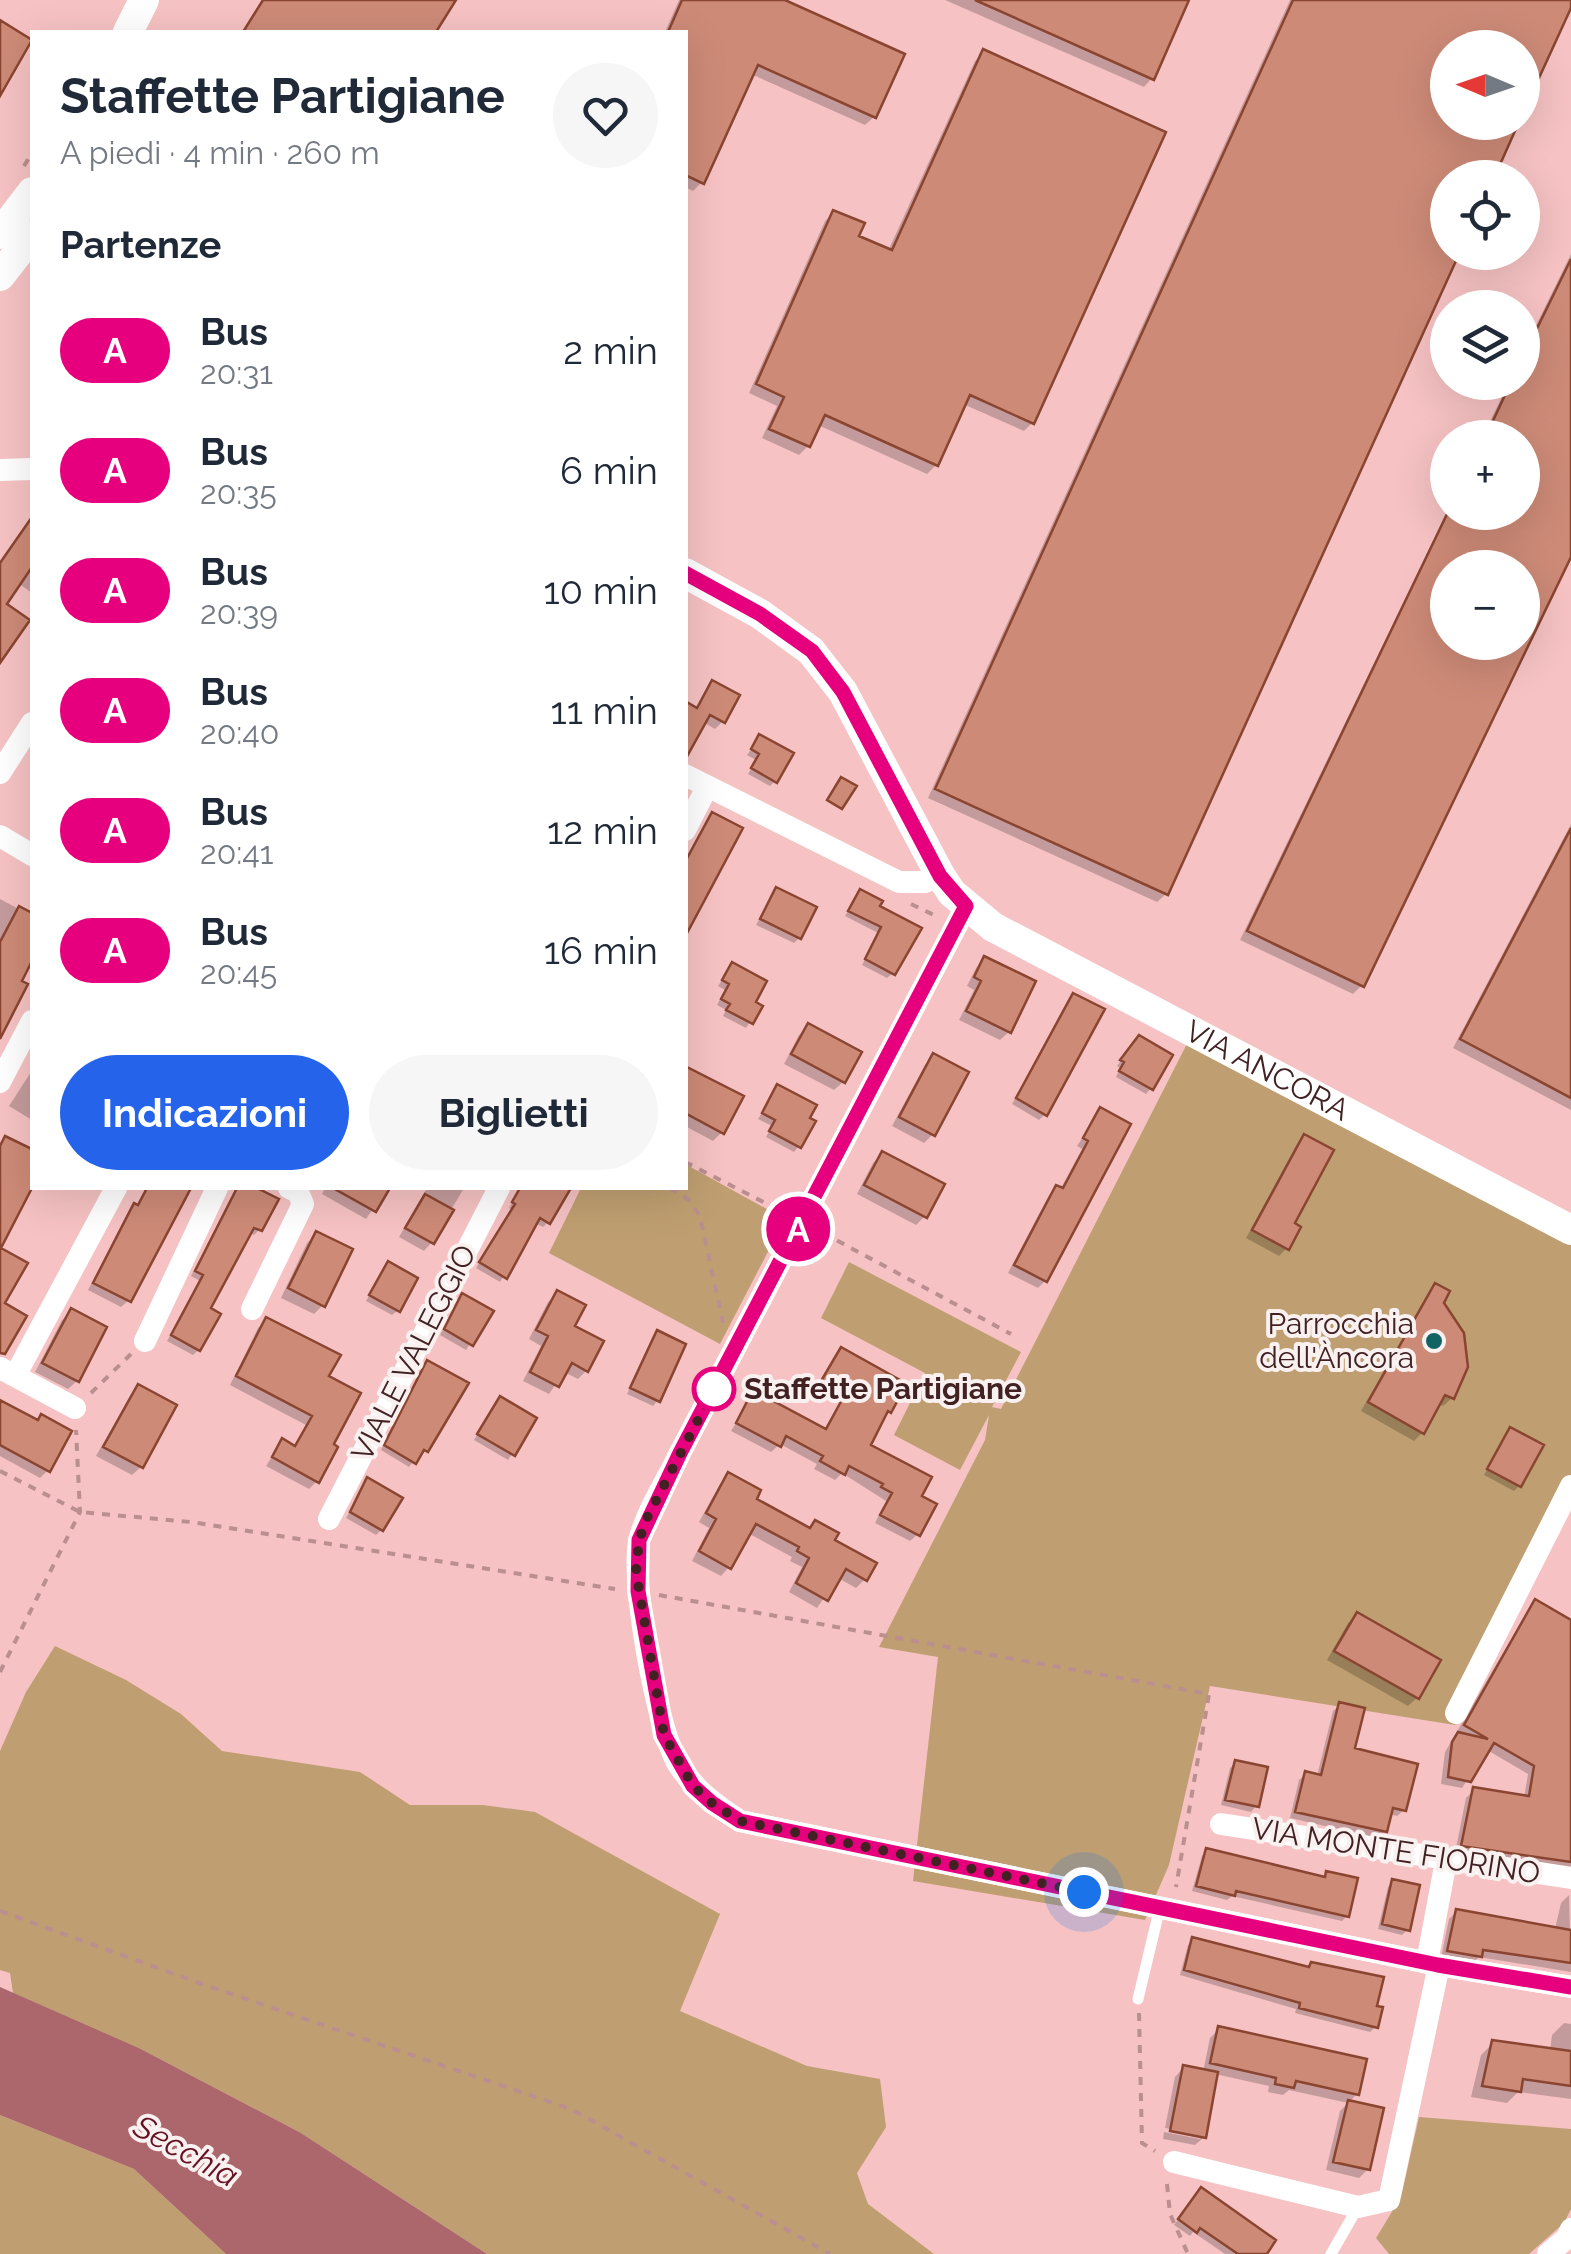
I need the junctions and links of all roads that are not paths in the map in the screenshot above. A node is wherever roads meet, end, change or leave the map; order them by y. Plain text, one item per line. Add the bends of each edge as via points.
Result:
1 (144, 0) edge
2 (155, 0) edge
3 (129, 30) edge
4 (147, 30) edge
5 (30, 195) edge
6 (0, 234) edge
7 (30, 238) edge
8 (30, 272) edge
9 (0, 277) edge
10 (0, 458) edge
11 (18, 469) edge
12 (688, 575) edge
13 (30, 727) edge
14 (0, 773) edge
15 (688, 777) edge
16 (708, 787) junction
17 (688, 824) edge
18 (0, 836) edge
19 (30, 854) edge
20 (940, 876) junction
21 (966, 906) junction
22 (30, 1025) edge
23 (0, 1082) edge
24 (115, 1190) edge
25 (216, 1190) edge
26 (294, 1190) edge
27 (498, 1190) edge
28 (1571, 1230) edge
29 (252, 1309) dead end
30 (144, 1341) dead end
31 (8, 1372) edge
32 (75, 1408) dead end
33 (1571, 1486) edge
34 (329, 1518) dead end
35 (1456, 1714) dead end
36 (1220, 1824) dead end
37 (1446, 1861) junction
38 (1571, 1878) edge
39 (1166, 1908) junction
40 (1433, 1964) junction
41 (1571, 1986) edge
42 (1138, 2000) road end
43 (1174, 2162) road end
44 (1358, 2207) junction
45 (1571, 2230) edge
46 (1331, 2254) edge
47 (1548, 2254) edge

1 - 3 main road
2 - 4 main road
5 - 6 main road
7 - 9 main road
8 - 9 main road
10 - 11 street
12 - 20 main road, VIA ANCORA via 812,651 843,692
13 - 14 street
15 - 16 street
16 - 17 street
16 - 20 street via 899,882
18 - 19 street
20 - 21 main road, VIA ANCORA
21 - 28 main road, VIA ANCORA via 993,927
21 - 39 street via 647,1518 637,1581 664,1735 693,1786 740,1821
22 - 23 street
24 - 31 street
25 - 30 street
26 - 29 street via 303,1204
27 - 34 street, VIALE VALEGGIO
31 - 32 street
33 - 35 street
36 - 37 street, VIA MONTE FIORINO
37 - 38 street, VIA MONTE FIORINO
37 - 40 street
39 - 40 street
39 - 42 lane
40 - 41 street
40 - 44 street via 1388,2200
43 - 44 street
44 - 46 lane
45 - 47 street

